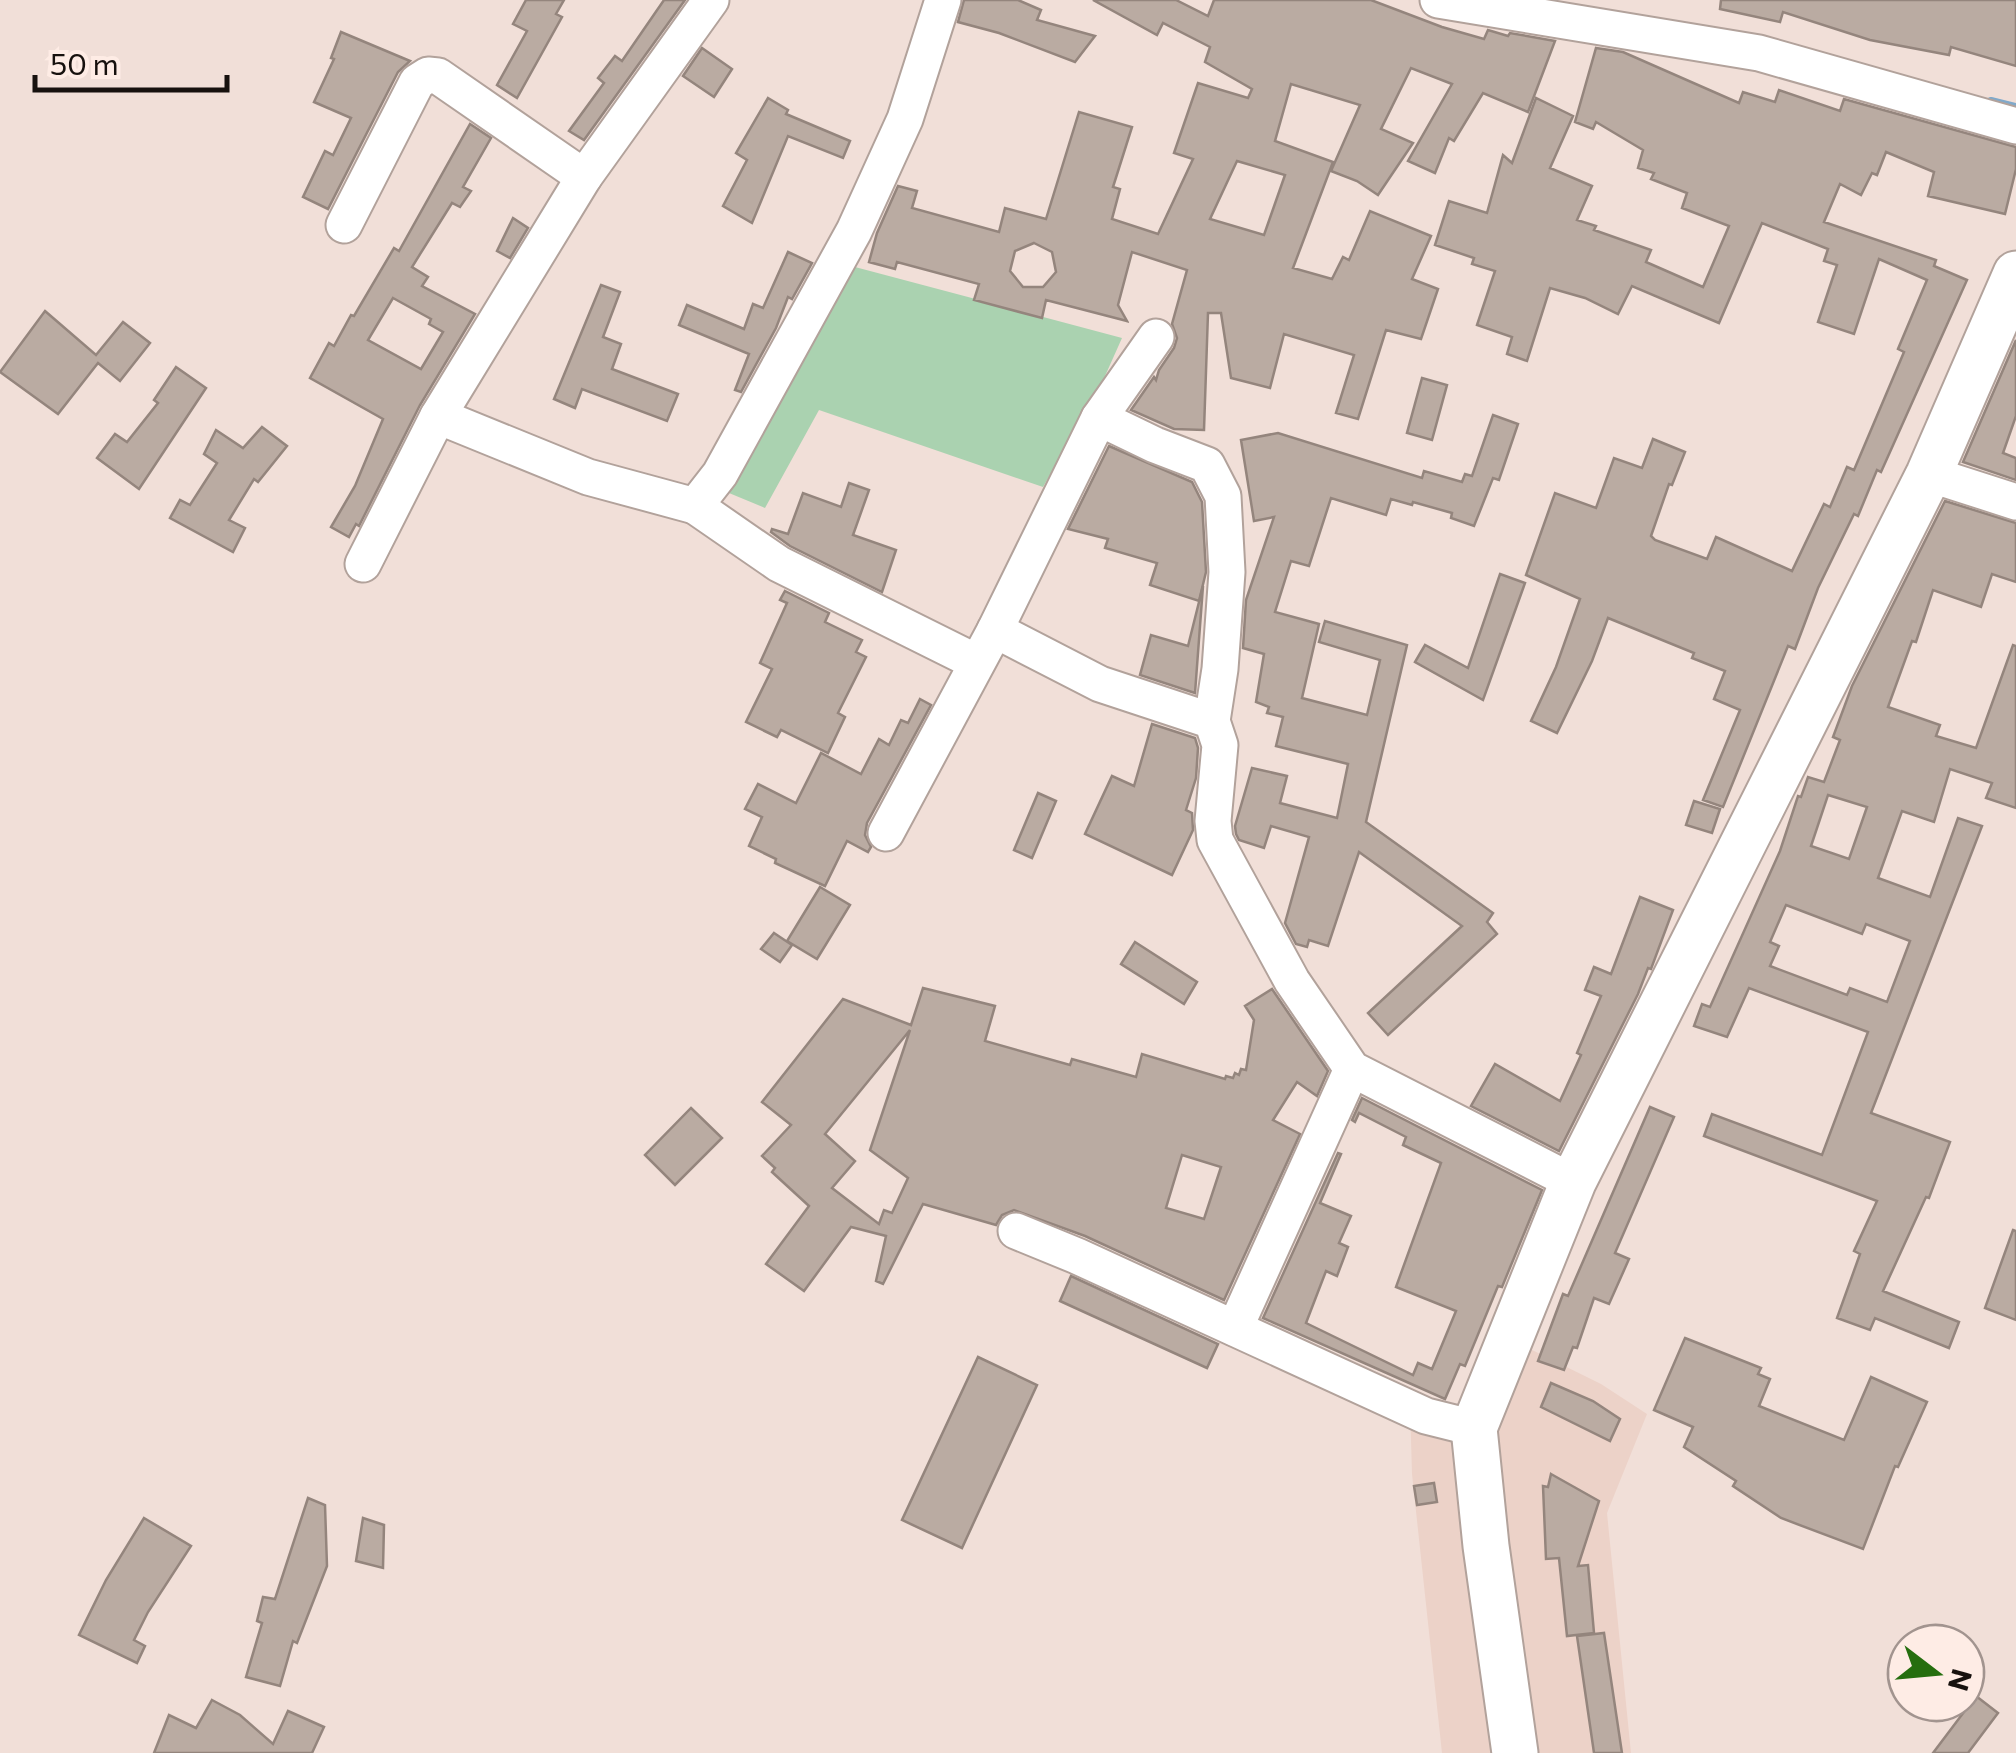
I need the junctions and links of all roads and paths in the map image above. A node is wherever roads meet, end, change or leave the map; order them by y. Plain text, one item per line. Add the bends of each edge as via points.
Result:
1 (710, 0) edge
2 (942, 0) edge
3 (1438, 0) edge
4 (2016, 126) edge
5 (584, 177) junction
6 (344, 225) dead end
7 (2016, 274) edge
8 (1156, 337) dead end
9 (438, 416) junction
10 (1099, 418) junction
11 (1929, 474) junction
12 (2016, 502) edge
13 (694, 506) junction
14 (363, 564) dead end
15 (995, 630) junction
16 (976, 662) junction
17 (1212, 721) junction
18 (886, 833) dead end
19 (1352, 1069) junction
20 (1573, 1182) junction
21 (1016, 1231) dead end
22 (1235, 1328) junction
23 (1474, 1428) junction
24 (1515, 1753) edge

1 - 5 street
2 - 13 street via 905,119 854,230 720,474
3 - 4 street via 1760,53
5 - 6 street via 428,74 417,82
5 - 9 street
7 - 11 main road
8 - 10 street
9 - 13 street via 588,476
9 - 14 street
10 - 15 street
10 - 17 street via 1206,466 1223,496 1227,572
11 - 12 street
11 - 20 main road
13 - 16 street via 780,564
15 - 16 street
15 - 17 street via 1100,684
16 - 18 street
17 - 19 street via 1220,745 1215,840 1292,980
19 - 20 street
19 - 22 street
20 - 23 main road
21 - 22 street
22 - 23 street via 1426,1416
23 - 24 main road

